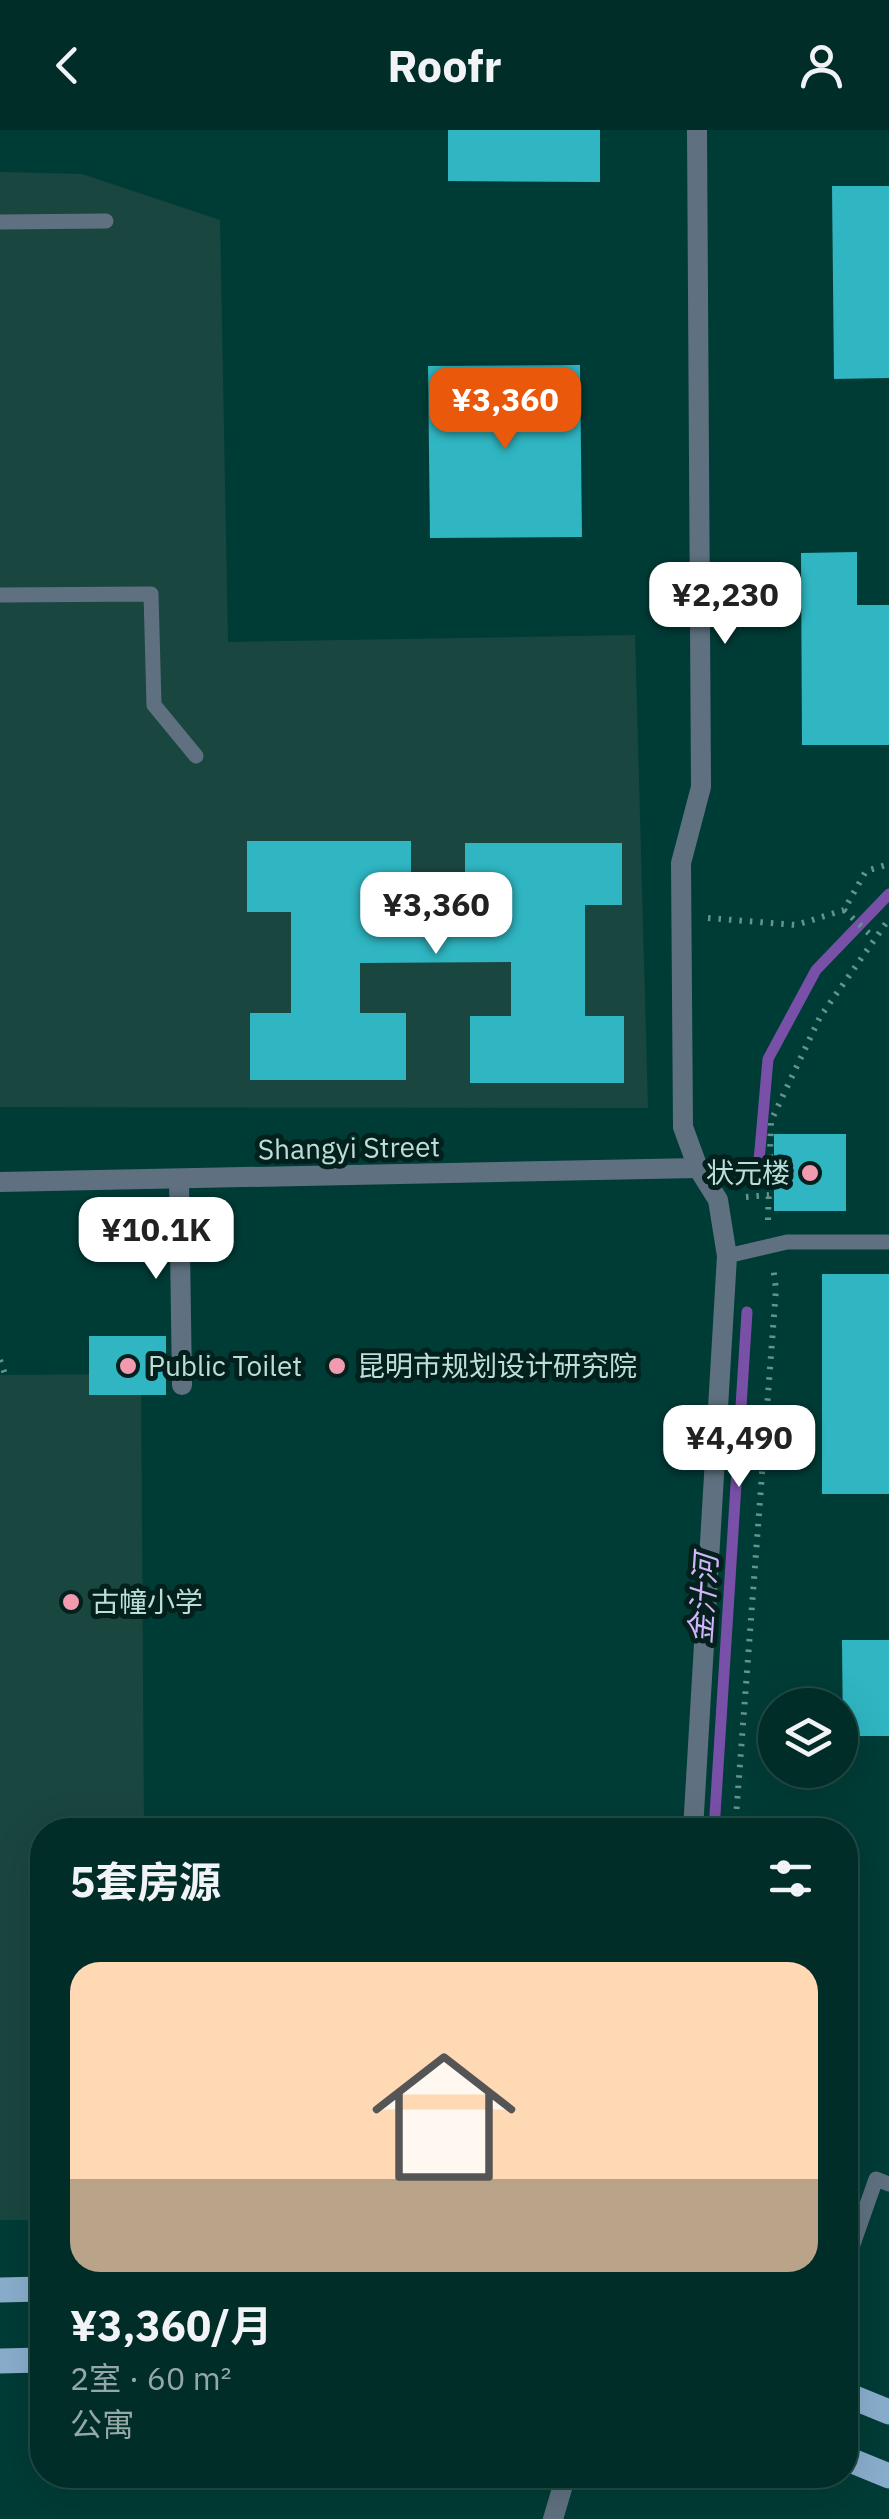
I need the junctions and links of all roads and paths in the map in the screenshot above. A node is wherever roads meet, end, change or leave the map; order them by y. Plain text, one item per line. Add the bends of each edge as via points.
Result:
1 (696, 130) edge
2 (106, 220) dead end
3 (0, 222) edge
4 (0, 595) edge
5 (196, 756) dead end
6 (889, 864) edge
7 (844, 910) junction
8 (682, 916) junction
9 (889, 919) edge
10 (874, 938) junction
11 (698, 1168) junction
12 (180, 1180) junction
13 (0, 1182) edge
14 (889, 1242) edge
15 (771, 1246) junction
16 (727, 1256) junction
17 (0, 1360) edge
18 (5, 1374) dead end
19 (182, 1385) dead end
20 (694, 1818) edge
21 (737, 1818) edge
22 (889, 2184) edge
23 (858, 2230) edge
24 (30, 2289) edge
25 (0, 2290) edge
26 (30, 2360) edge
27 (0, 2361) edge
28 (858, 2399) edge
29 (889, 2412) edge
30 (858, 2463) edge
31 (889, 2476) edge
32 (562, 2488) edge
33 (553, 2519) edge

1 - 8 street via 701,787 682,863
2 - 3 lane
4 - 5 lane via 151,594 154,705
6 - 7 path via 866,871
7 - 8 path via 796,925
7 - 10 path
8 - 11 street via 683,1126
9 - 10 path
10 - 15 path via 820,1017 771,1121
11 - 12 street, Shangyi Street
11 - 16 street via 718,1200
12 - 13 street, Shangyi Street
12 - 19 street
14 - 15 lane
15 - 16 lane
15 - 21 path via 776,1289
16 - 20 street
17 - 18 path
22 - 23 lane via 876,2179
24 - 25 main road
26 - 27 main road
28 - 29 main road
30 - 31 main road
32 - 33 street

